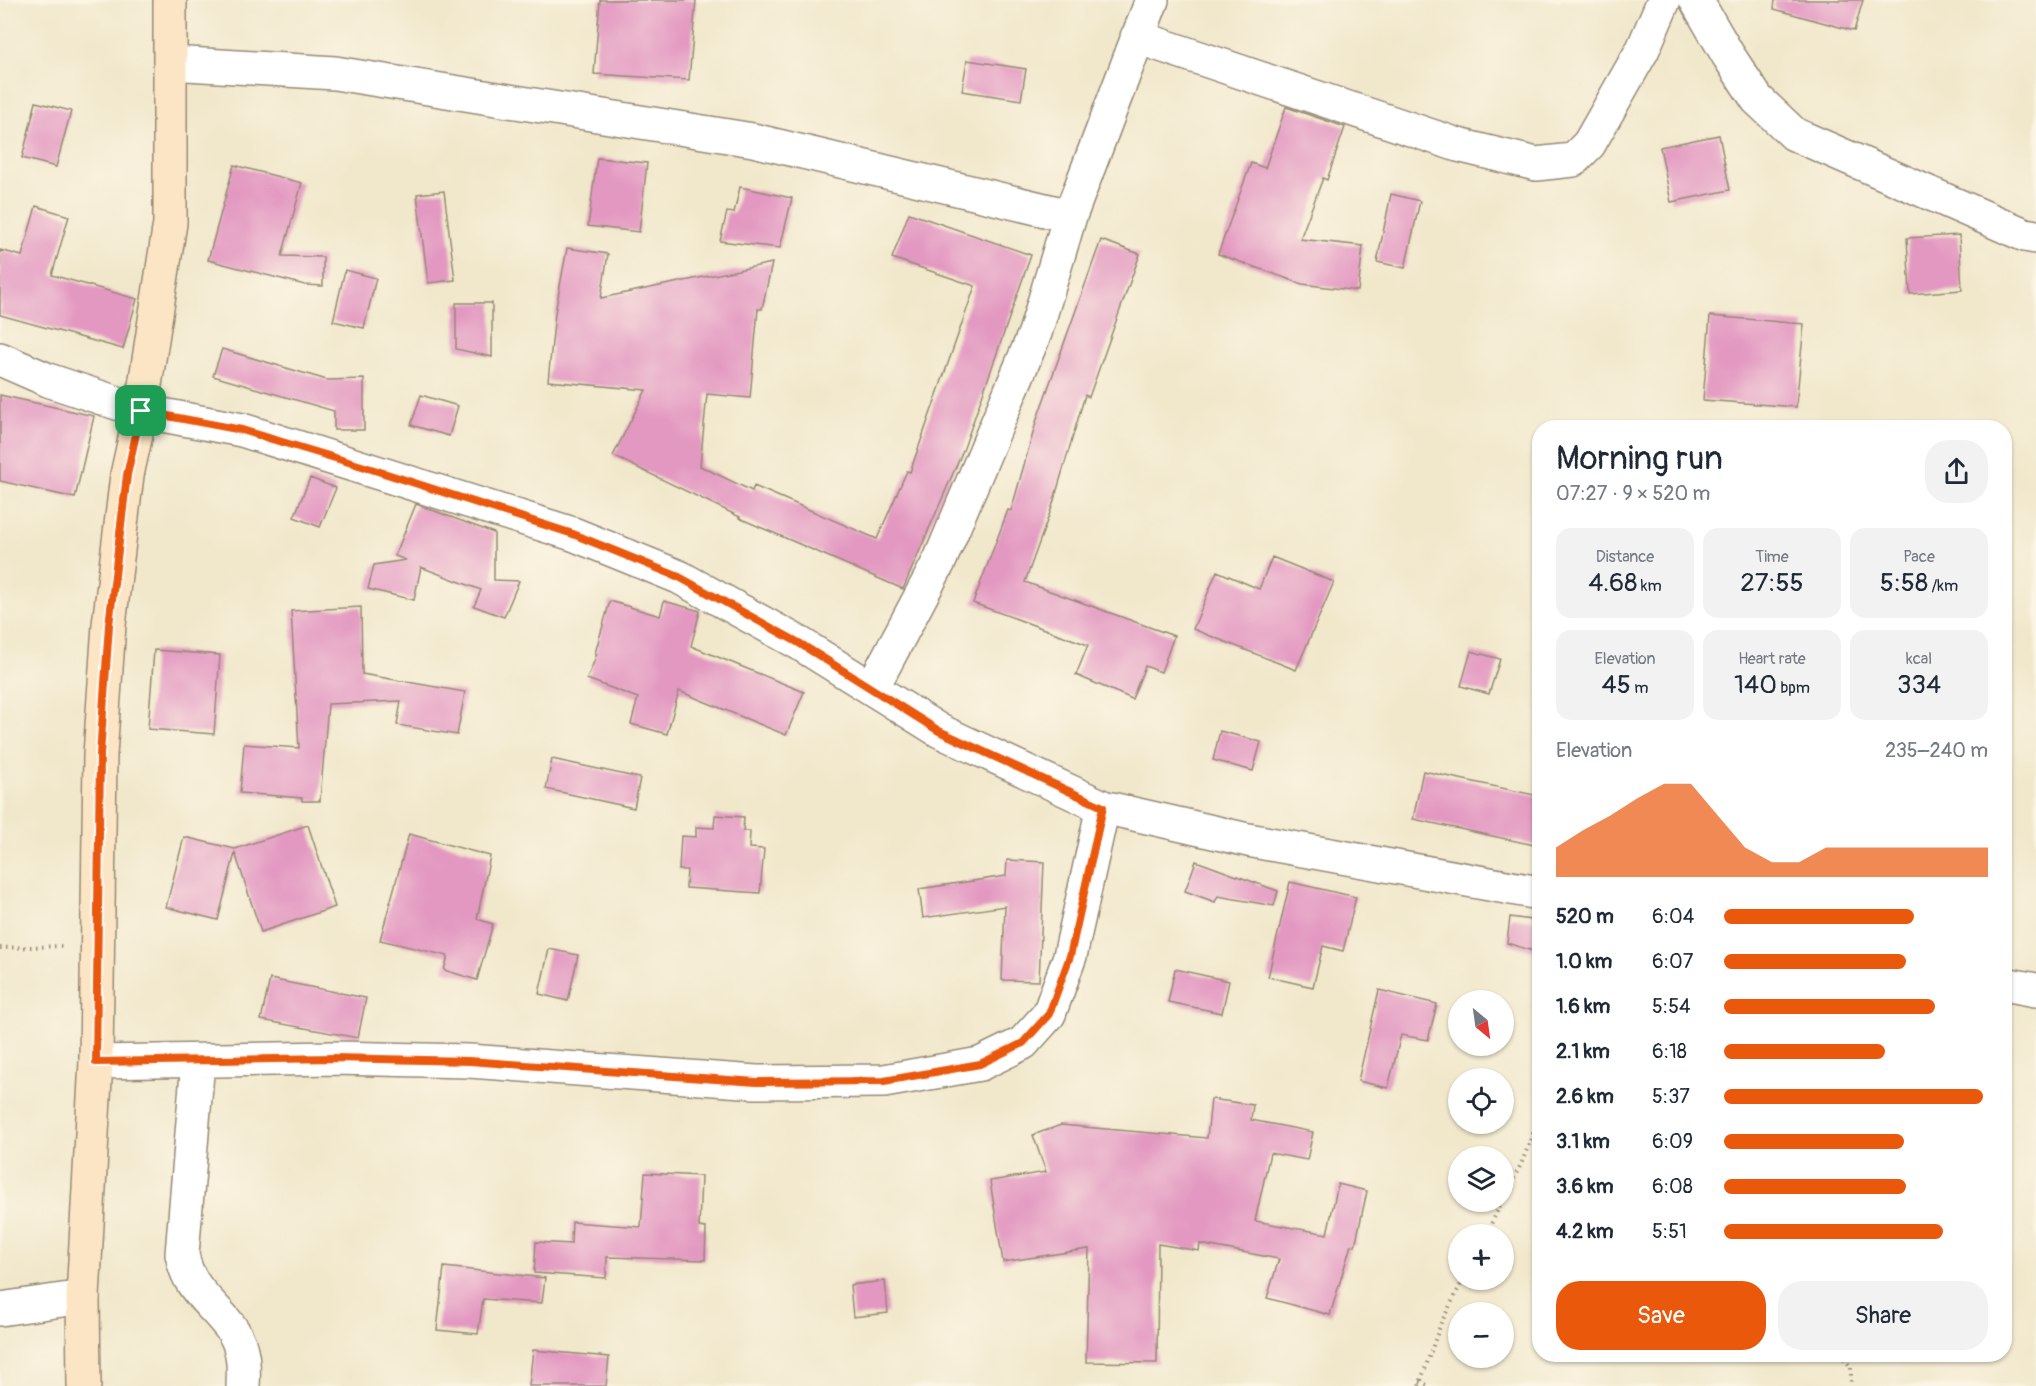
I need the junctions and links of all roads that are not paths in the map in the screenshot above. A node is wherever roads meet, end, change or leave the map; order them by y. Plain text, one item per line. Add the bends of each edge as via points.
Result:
1 (170, 0) edge
2 (1152, 0) edge
3 (1664, 0) edge
4 (1696, 0) edge
5 (1137, 37) junction
6 (171, 63) junction
7 (1070, 216) junction
8 (2036, 237) edge
9 (0, 359) edge
10 (141, 411) junction
11 (872, 688) junction
12 (1103, 807) junction
13 (1532, 892) edge
14 (2012, 986) edge
15 (2036, 990) edge
16 (198, 1061) junction
17 (96, 1062) junction
18 (83, 1297) junction
19 (0, 1308) edge
20 (84, 1386) edge
21 (243, 1386) edge

1 - 6 main road
2 - 5 street
3 - 5 street via 1643,49 1589,144 1573,160 1536,164 1458,145
4 - 8 street via 1757,99 1794,134
5 - 7 street
6 - 7 street via 335,73 753,140
6 - 10 main road via 170,223
7 - 11 street via 1035,333 1008,398 940,560
9 - 10 street via 48,380
10 - 11 street via 242,430 573,534 679,577
10 - 17 main road via 127,475 109,625 100,755
11 - 12 street via 939,731
12 - 13 street via 1248,840
12 - 16 street via 1070,956 1049,1014 1023,1043 980,1064 884,1081 756,1082 469,1061
14 - 15 street
16 - 17 street
16 - 21 street via 184,1266 191,1281 234,1332 244,1365
17 - 18 main road
18 - 19 street
18 - 20 main road

